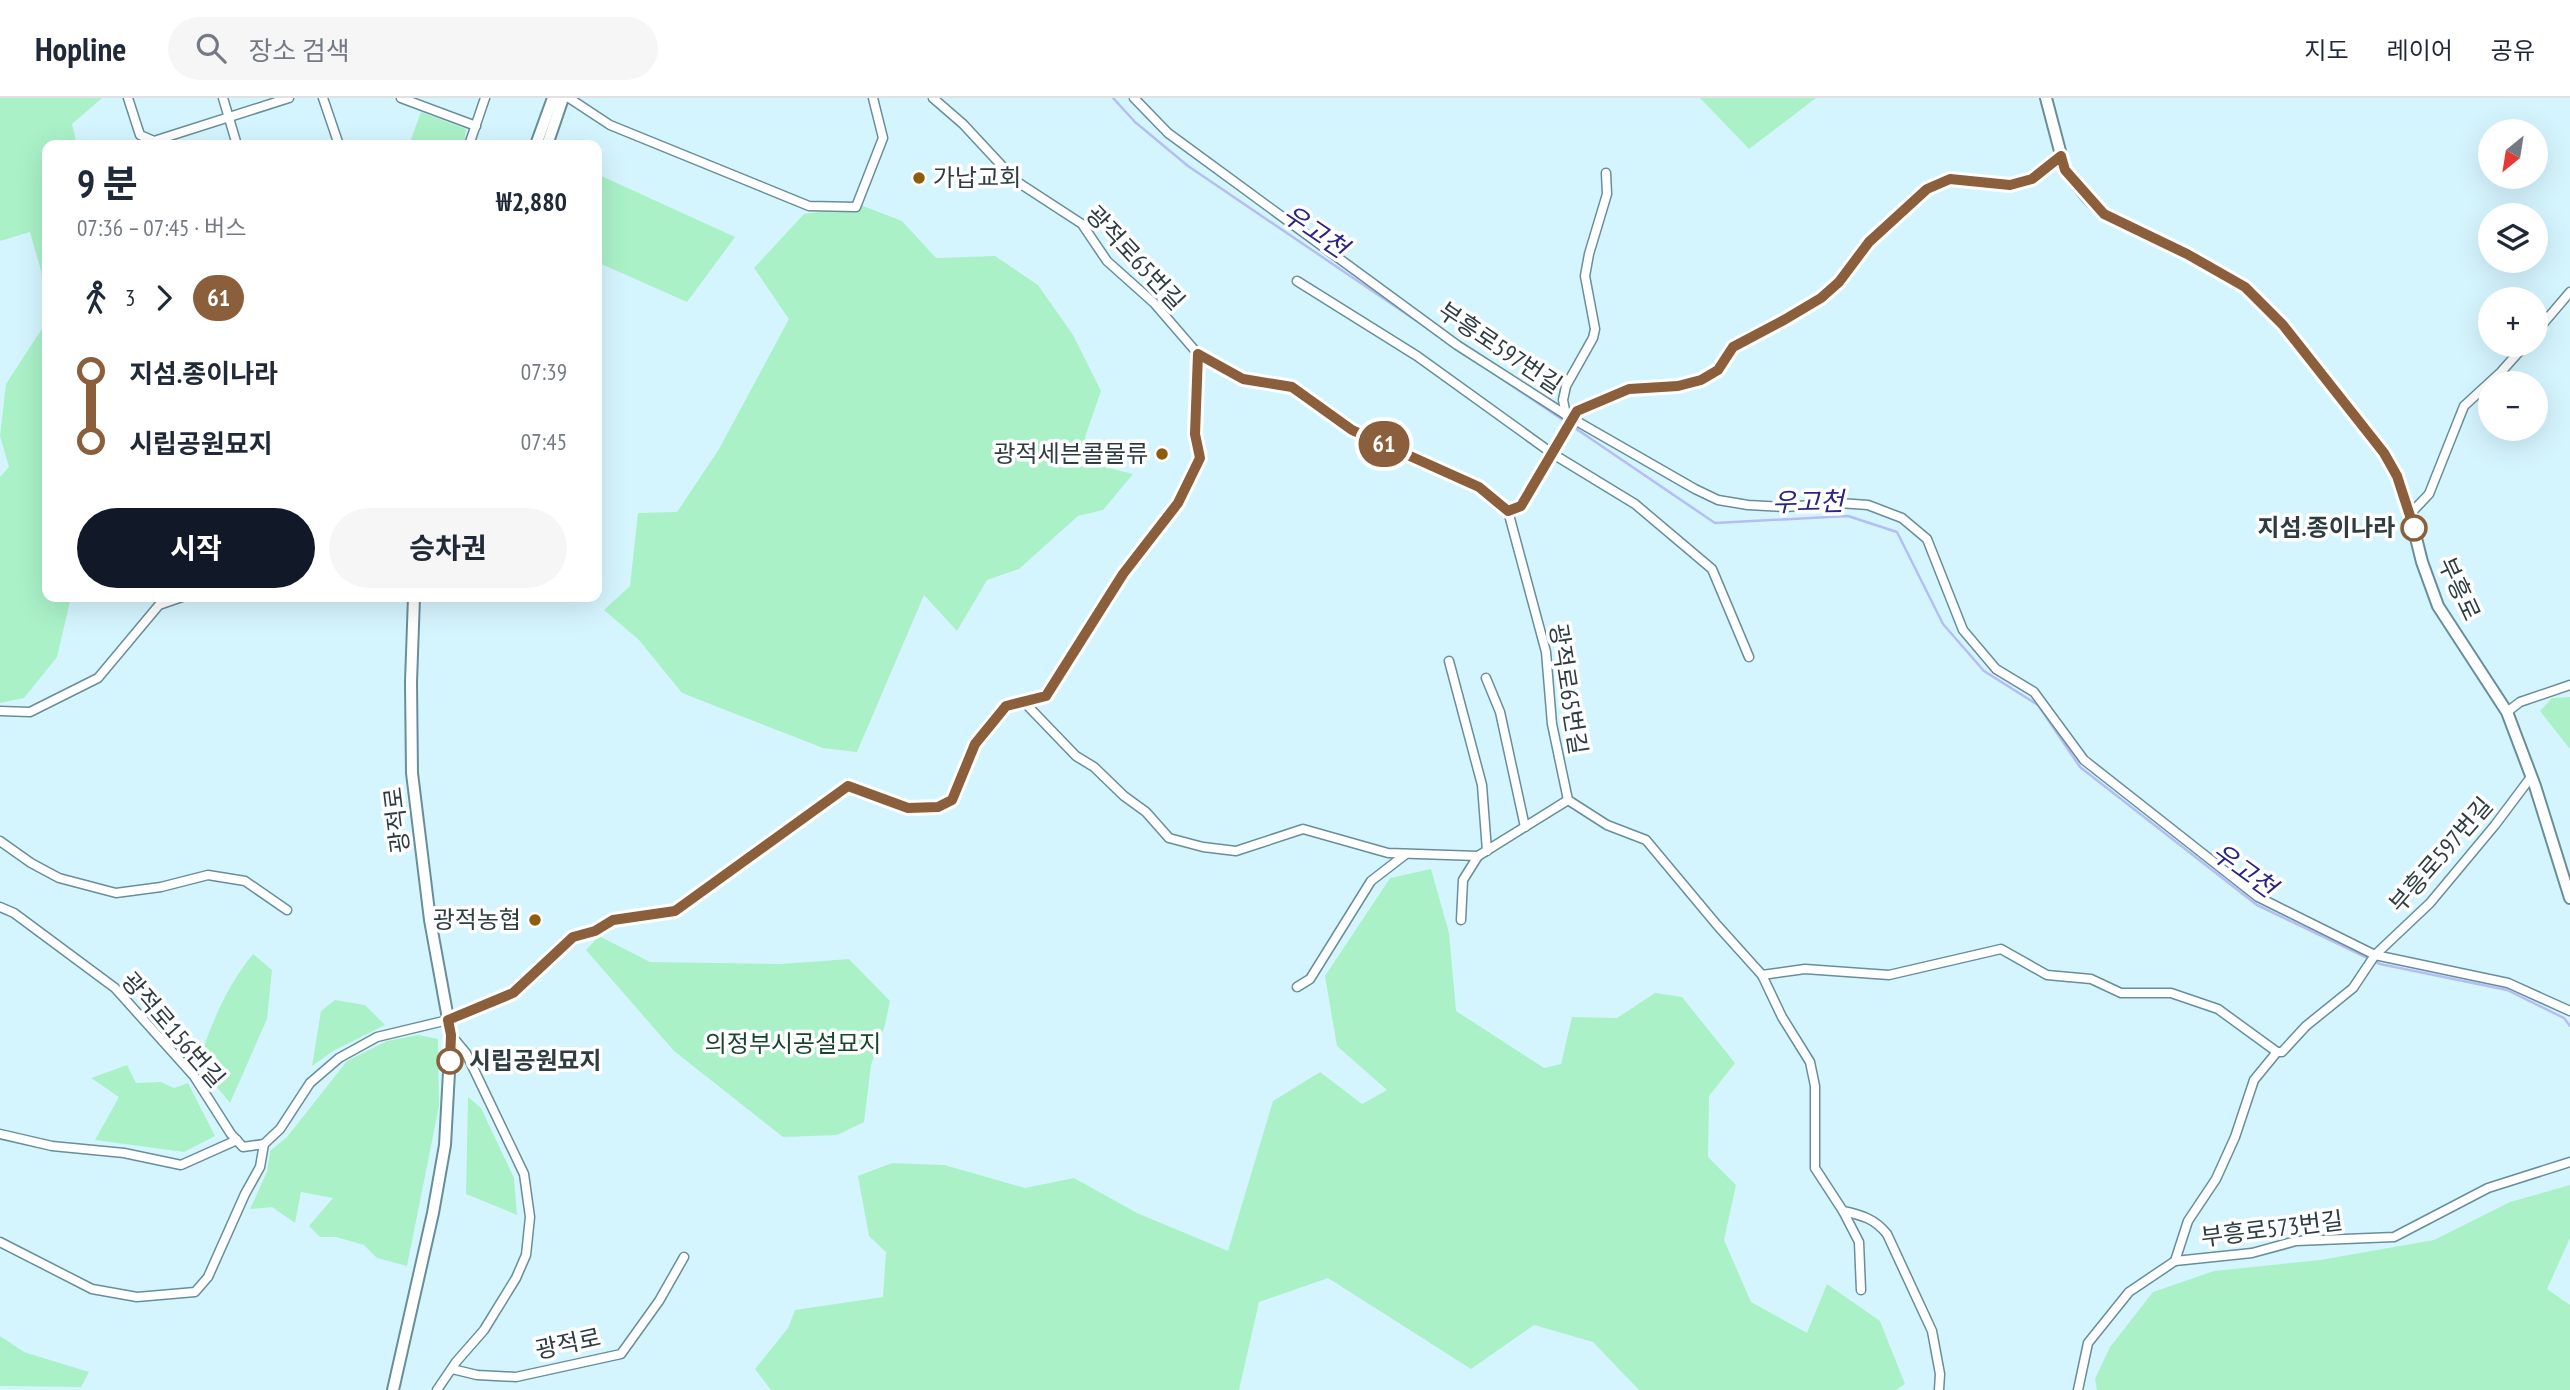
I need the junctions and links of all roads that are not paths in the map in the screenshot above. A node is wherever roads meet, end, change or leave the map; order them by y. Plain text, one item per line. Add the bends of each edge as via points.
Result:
1 (128, 98) edge
2 (223, 98) edge
3 (289, 98) edge
4 (323, 98) edge
5 (401, 98) edge
6 (485, 98) edge
7 (553, 98) edge
8 (564, 98) edge
9 (569, 98) edge
10 (873, 98) edge
11 (933, 98) edge
12 (1134, 98) edge
13 (2046, 98) edge
14 (426, 102) edge
15 (228, 117) junction
16 (476, 126) junction
17 (152, 140) edge
18 (157, 140) edge
19 (235, 140) edge
20 (337, 140) edge
21 (471, 140) edge
22 (538, 140) edge
23 (549, 140) edge
24 (2061, 156) junction
25 (1606, 173) dead end
26 (1297, 281) dead end
27 (2570, 292) edge
28 (2548, 318) edge
29 (1198, 354) junction
30 (2514, 357) edge
31 (1570, 419) junction
32 (1554, 452) junction
33 (1508, 511) junction
34 (2410, 514) junction
35 (157, 602) edge
36 (414, 602) edge
37 (1749, 657) dead end
38 (1449, 661) dead end
39 (1486, 678) dead end
40 (2570, 685) edge
41 (1023, 701) junction
42 (0, 711) edge
43 (2507, 712) junction
44 (2531, 777) junction
45 (1568, 800) junction
46 (1525, 827) junction
47 (0, 841) edge
48 (1487, 851) junction
49 (1406, 854) junction
50 (1478, 856) junction
51 (2570, 898) edge
52 (0, 907) edge
53 (286, 910) dead end
54 (1461, 920) dead end
55 (2375, 955) junction
56 (1762, 975) junction
57 (1297, 987) dead end
58 (2570, 1011) edge
59 (448, 1020) junction
60 (451, 1035) junction
61 (2277, 1052) junction
62 (0, 1134) edge
63 (237, 1140) junction
64 (264, 1144) junction
65 (2570, 1162) edge
66 (1843, 1211) junction
67 (0, 1242) edge
68 (684, 1257) dead end
69 (2175, 1261) junction
70 (1861, 1290) dead end
71 (452, 1369) junction
72 (393, 1390) edge
73 (437, 1390) edge
74 (1939, 1390) edge
75 (2078, 1390) edge

1 - 17 street via 139,135
2 - 15 street
3 - 15 street
4 - 20 street
5 - 14 street
6 - 16 street
7 - 22 main road
8 - 23 main road
9 - 10 street via 610,125 809,206 856,207 883,138
11 - 29 street, 광적로65번길 via 1016,181 1082,224 1107,261 1154,303
12 - 31 street, 부흥로597번길 via 1168,133 1266,206 1457,345
13 - 24 main road, 부흥로
14 - 16 street
15 - 18 street
15 - 19 street
16 - 21 street
24 - 31 street via 2032,179 2010,185 1950,179 1927,189 1869,242 1821,298 1733,347 1718,370 1678,386 1629,389 1577,411
24 - 34 main road, 부흥로 via 2065,170 2104,214 2245,287 2283,325 2384,453
25 - 31 street via 1607,194 1585,276 1595,329 1566,386 1563,400
26 - 32 street via 1417,356
27 - 28 street
29 - 33 street, 광적로65번길 via 1243,379 1292,387 1352,430 1479,487
29 - 41 street via 1195,434 1200,458 1178,503 1123,574 1046,696
30 - 34 street via 2464,406 2429,494
31 - 32 street
31 - 55 street, 부흥로597번길 via 1718,500 1784,507 1868,505 1902,518 1927,539 1964,630 1996,669 2034,692 2084,760 2258,897
32 - 33 street via 1521,506
32 - 37 street via 1635,504 1712,569
33 - 45 street, 광적로65번길 via 1546,652 1552,724
34 - 43 main road, 부흥로 via 2438,606
35 - 42 street via 98,678 30,712
36 - 59 main road, 광적로 via 412,773
38 - 48 street via 1482,785
39 - 46 street via 1500,712
40 - 43 street via 2519,702
41 - 49 street via 1076,756 1094,767 1169,838 1236,851 1303,829
41 - 59 street via 1006,706 975,744 952,800 945,804 908,808 848,786 675,911 613,920 573,937 513,993
43 - 44 main road, 부흥로
44 - 51 main road, 부흥로
44 - 55 street, 부흥로597번길 via 2430,903
45 - 46 street
45 - 56 street via 1607,825 1646,840
46 - 48 street
47 - 53 street via 59,878 116,893 208,875 245,881
48 - 50 street
49 - 50 street
49 - 57 street via 1371,881 1310,979
50 - 54 street via 1464,880
52 - 63 street, 광적로156번길 via 115,988 194,1076
55 - 58 street, 부흥로597번길 via 2508,983
55 - 61 street via 2353,988
56 - 61 street via 1805,969 1889,975 2001,949 2047,975 2091,979 2121,993 2171,993 2218,1009
56 - 66 street via 1810,1062 1815,1086 1815,1168
59 - 60 main road, 광적로
59 - 64 street via 377,1037 339,1058 310,1083 280,1129
60 - 71 street, 광적로 via 466,1053 524,1174 530,1217 526,1255 516,1278 484,1330
60 - 72 main road, 광적로 via 445,1145
61 - 69 street via 2254,1080 2235,1137 2216,1179 2188,1221
62 - 63 street via 181,1165
63 - 64 street via 243,1147
64 - 67 street via 260,1167 208,1277 195,1292 136,1297 92,1289
65 - 69 street, 부흥로573번길 via 2488,1188 2394,1237 2296,1241 2252,1252
66 - 70 street via 1859,1242
66 - 74 street via 1877,1222 1887,1234 1932,1331
68 - 71 street, 광적로 via 621,1354 516,1377
69 - 75 street, 부흥로573번길 via 2129,1292 2088,1343
71 - 73 street, 광적로

